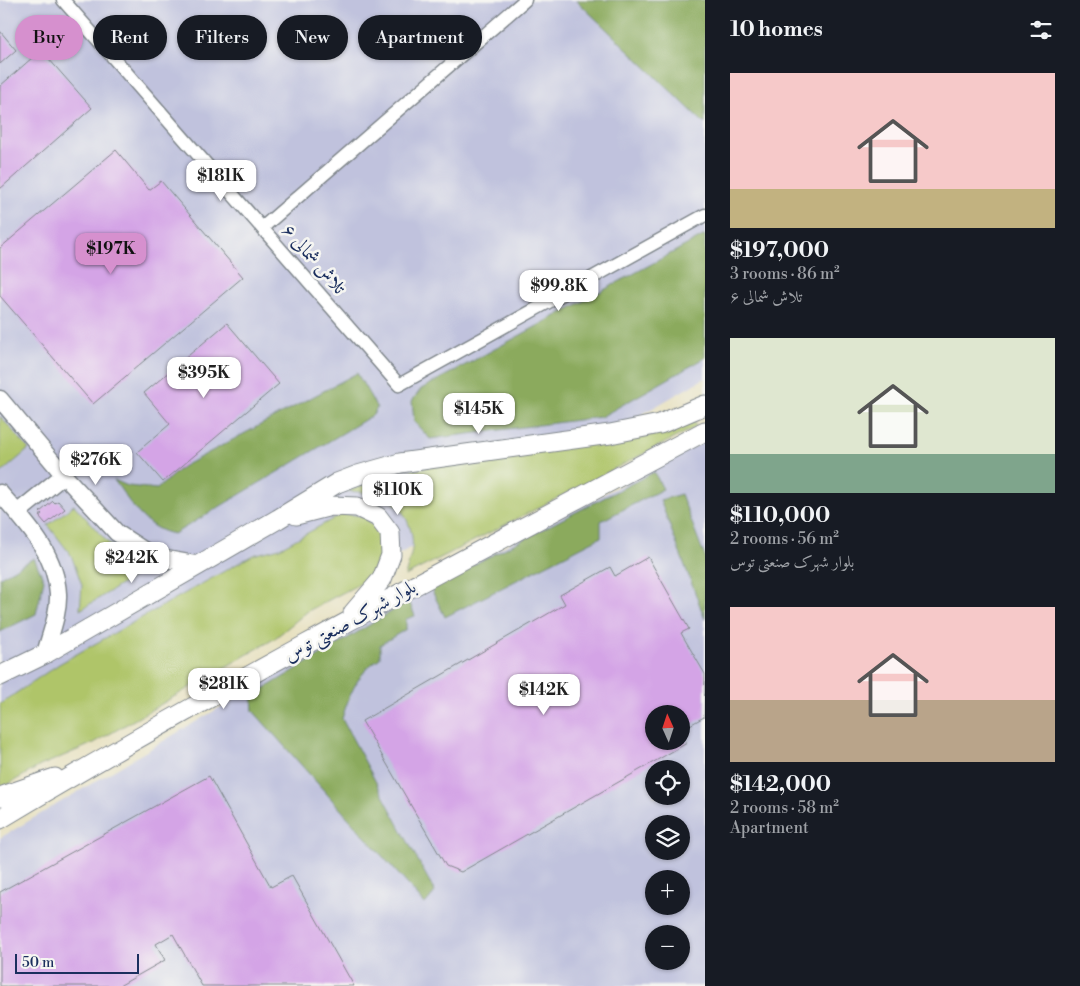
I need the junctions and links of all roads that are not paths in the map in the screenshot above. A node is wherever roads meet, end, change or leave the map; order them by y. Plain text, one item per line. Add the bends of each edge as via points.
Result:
1 (63, 0) edge
2 (525, 0) edge
3 (705, 215) edge
4 (262, 228) junction
5 (0, 399) edge
6 (705, 405) edge
7 (705, 431) edge
8 (64, 474) junction
9 (0, 493) edge
10 (17, 512) junction
11 (278, 519) junction
12 (200, 565) junction
13 (346, 621) junction
14 (45, 654) junction
15 (0, 676) edge
16 (84, 768) junction
17 (0, 797) edge
18 (0, 819) edge

1 - 4 street, تلاش شمالی ۶
2 - 4 street
3 - 4 street, تلاش شمالی ۶ via 399,385
5 - 8 street
6 - 11 main road via 660,424 618,432 400,463 337,482
7 - 13 main road, بلوار شهرک صنعتی توس
8 - 10 street
8 - 12 street via 117,533 145,551 166,559
9 - 10 street
10 - 14 street via 36,535 54,569 58,594 56,617
11 - 12 main road
11 - 13 main road via 331,506 357,507 378,517 390,533 391,555 382,579
12 - 14 main road
13 - 16 main road, بلوار شهرک صنعتی توس
14 - 15 main road
16 - 17 main road
16 - 18 main road, بلوار شهرک صنعتی توس

